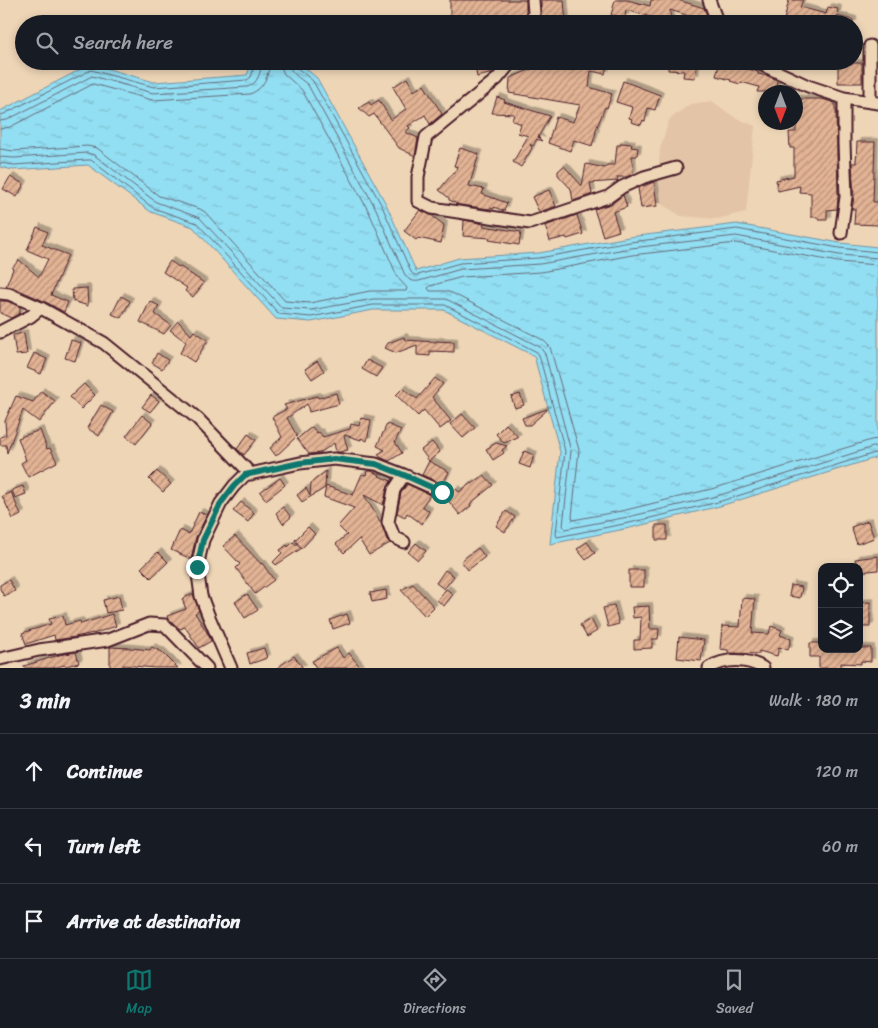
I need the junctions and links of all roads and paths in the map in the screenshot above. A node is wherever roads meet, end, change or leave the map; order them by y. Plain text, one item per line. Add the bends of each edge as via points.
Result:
1 (533, 0) edge
2 (709, 0) edge
3 (533, 15) edge
4 (715, 15) edge
5 (870, 46) dead end
6 (505, 70) edge
7 (773, 70) edge
8 (844, 98) junction
9 (874, 102) edge
10 (676, 168) dead end
11 (842, 233) dead end
12 (0, 293) edge
13 (41, 308) junction
14 (0, 332) edge
15 (251, 474) junction
16 (404, 475) junction
17 (442, 492) dead end
18 (404, 542) dead end
19 (0, 659) edge
20 (207, 668) edge
21 (231, 668) edge
22 (709, 668) edge
23 (763, 668) edge

1 - 3 street
2 - 4 street
5 - 9 street
6 - 10 street via 426,137 418,177 418,201 432,208 530,223 608,197 644,177
7 - 8 street
8 - 9 street
8 - 11 street via 846,197
12 - 13 street
13 - 14 street
13 - 15 street via 104,343 198,419
15 - 16 street via 334,459 376,464
15 - 21 street via 245,475 221,503 203,540 197,567 201,596
16 - 17 street
16 - 18 street via 394,490 388,522 394,537
19 - 20 street via 108,640 149,624 165,625
22 - 23 street via 722,661 742,660

